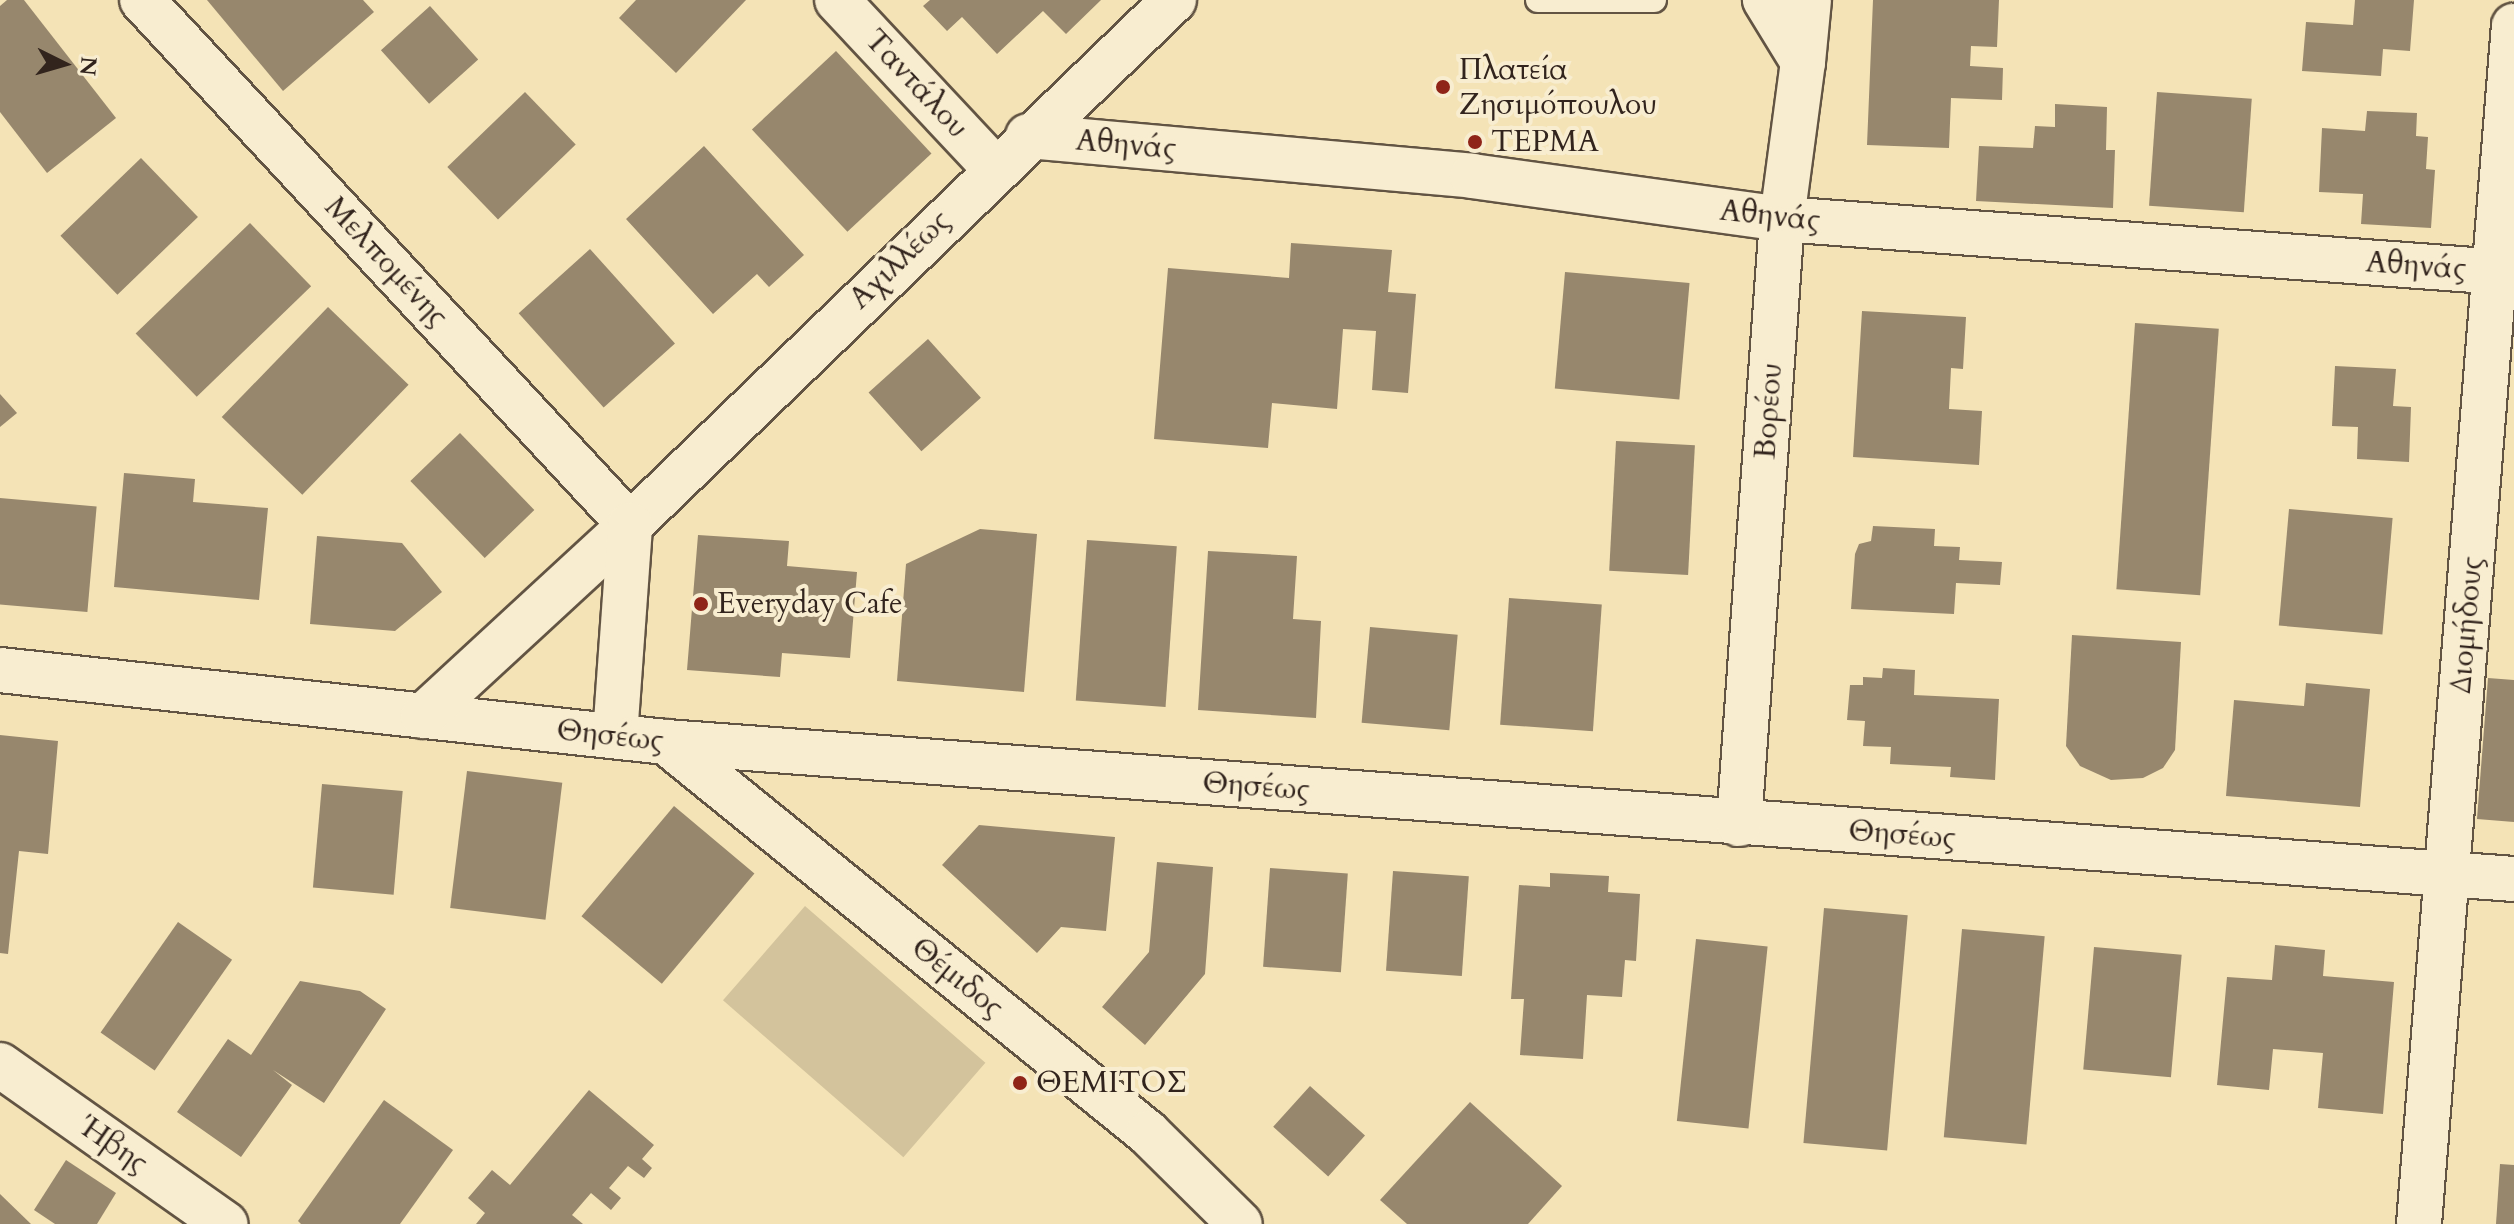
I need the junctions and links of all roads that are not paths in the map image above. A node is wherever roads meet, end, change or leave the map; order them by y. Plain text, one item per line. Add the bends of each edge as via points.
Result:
1 (142, 0) edge
2 (837, 0) edge
3 (1174, 0) edge
4 (1538, 0) edge
5 (1654, 0) edge
6 (1765, 0) edge
7 (1809, 0) edge
8 (2514, 26) edge
9 (1803, 62) junction
10 (1028, 136) junction
11 (994, 168) junction
12 (1782, 219) junction
13 (2504, 272) edge
14 (630, 525) junction
15 (0, 670) edge
16 (423, 716) junction
17 (615, 736) junction
18 (666, 742) junction
19 (1739, 824) junction
20 (2447, 873) junction
21 (2514, 879) edge
22 (0, 1065) edge
23 (225, 1224) edge
24 (1240, 1224) edge
25 (2419, 1224) edge

1 - 14 street, Μελπομένης
2 - 11 street, Ταντάλου
3 - 10 street, Αχιλλέως
4 - 5 lane
6 - 9 street
7 - 9 street, Βορέου
8 - 13 street, Διομήδους
9 - 12 street, Βορέου
10 - 11 street, Αχιλλέως
10 - 12 street, Αθηνάς via 1472,176
11 - 14 street, Αχιλλέως
12 - 13 street, Αθηνάς
12 - 19 street, Βορέου
13 - 20 street, Διομήδους
14 - 16 street, Αχιλλέως
14 - 17 street
15 - 16 street, Θησέως
16 - 17 street, Θησέως
17 - 18 street, Θησέως
18 - 19 street, Θησέως
18 - 24 street, Θέμιδος via 1148,1133
19 - 20 street, Θησέως
20 - 21 street, Θησέως
20 - 25 street, Διομήδους
22 - 23 street, Ήβης

